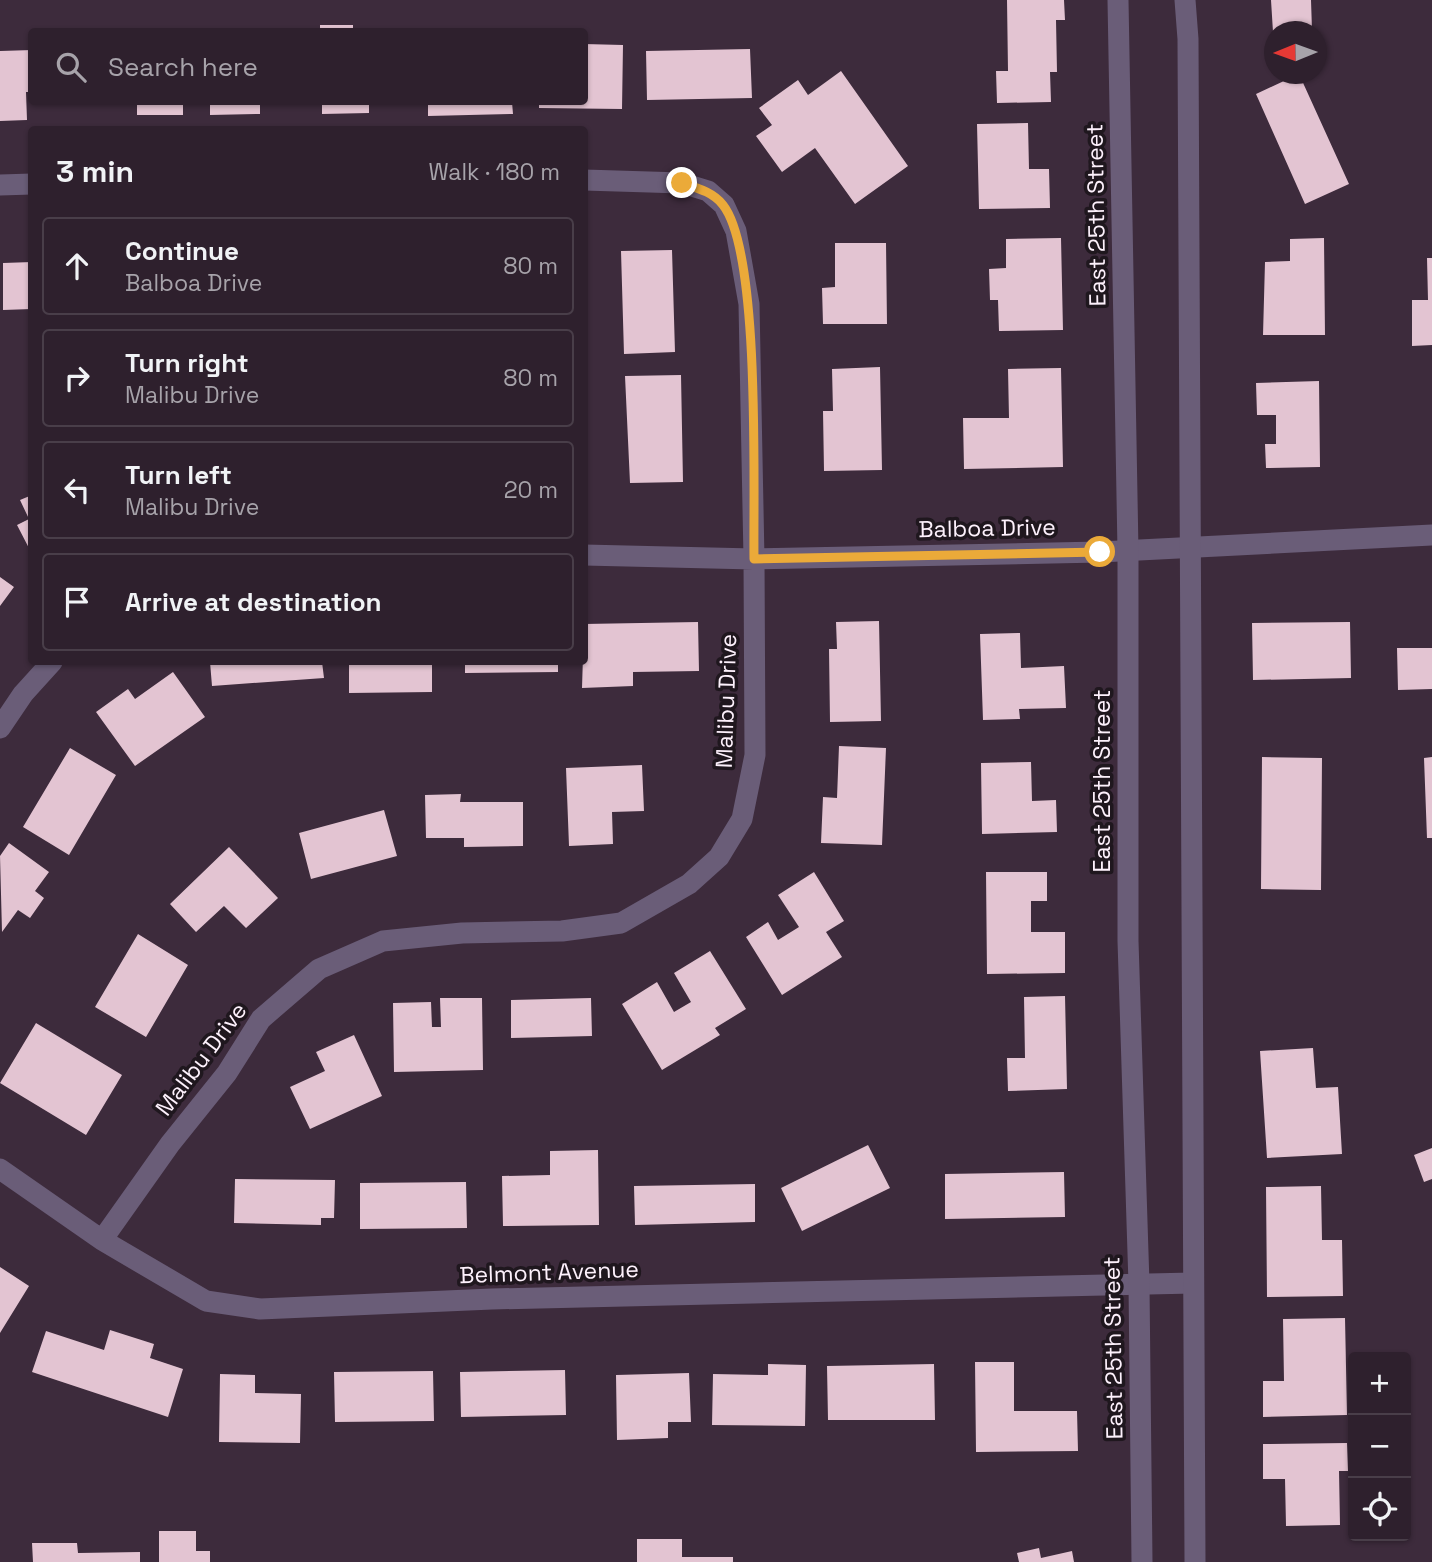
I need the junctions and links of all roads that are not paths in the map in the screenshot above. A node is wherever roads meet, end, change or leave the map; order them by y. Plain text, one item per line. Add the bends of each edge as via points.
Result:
1 (1118, 0) edge
2 (1185, 0) edge
3 (588, 180) edge
4 (28, 184) edge
5 (0, 185) edge
6 (1432, 535) edge
7 (1192, 547) junction
8 (1128, 551) junction
9 (588, 555) edge
10 (754, 559) junction
11 (49, 665) edge
12 (0, 728) edge
13 (0, 1169) edge
14 (102, 1240) junction
15 (1193, 1283) junction
16 (1139, 1284) junction
17 (1142, 1562) edge
18 (1195, 1562) edge

1 - 8 street, East 25th Street
2 - 7 street
3 - 10 street, Malibu Drive via 682,183 708,191 724,205 736,231 749,304
4 - 5 street
6 - 7 street, Balboa Drive
7 - 8 street, Balboa Drive
7 - 15 street
8 - 10 street, Balboa Drive
8 - 16 street, East 25th Street via 1128,941
9 - 10 street, Balboa Drive
10 - 14 street, Malibu Drive via 755,755 742,819 719,857 690,884 621,923 562,931 462,933 383,941 319,969 261,1019 227,1073
11 - 12 street
13 - 14 street, Belmont Avenue
14 - 16 street, Belmont Avenue via 206,1301 260,1309
15 - 16 street, Belmont Avenue
15 - 18 street
16 - 17 street, East 25th Street

